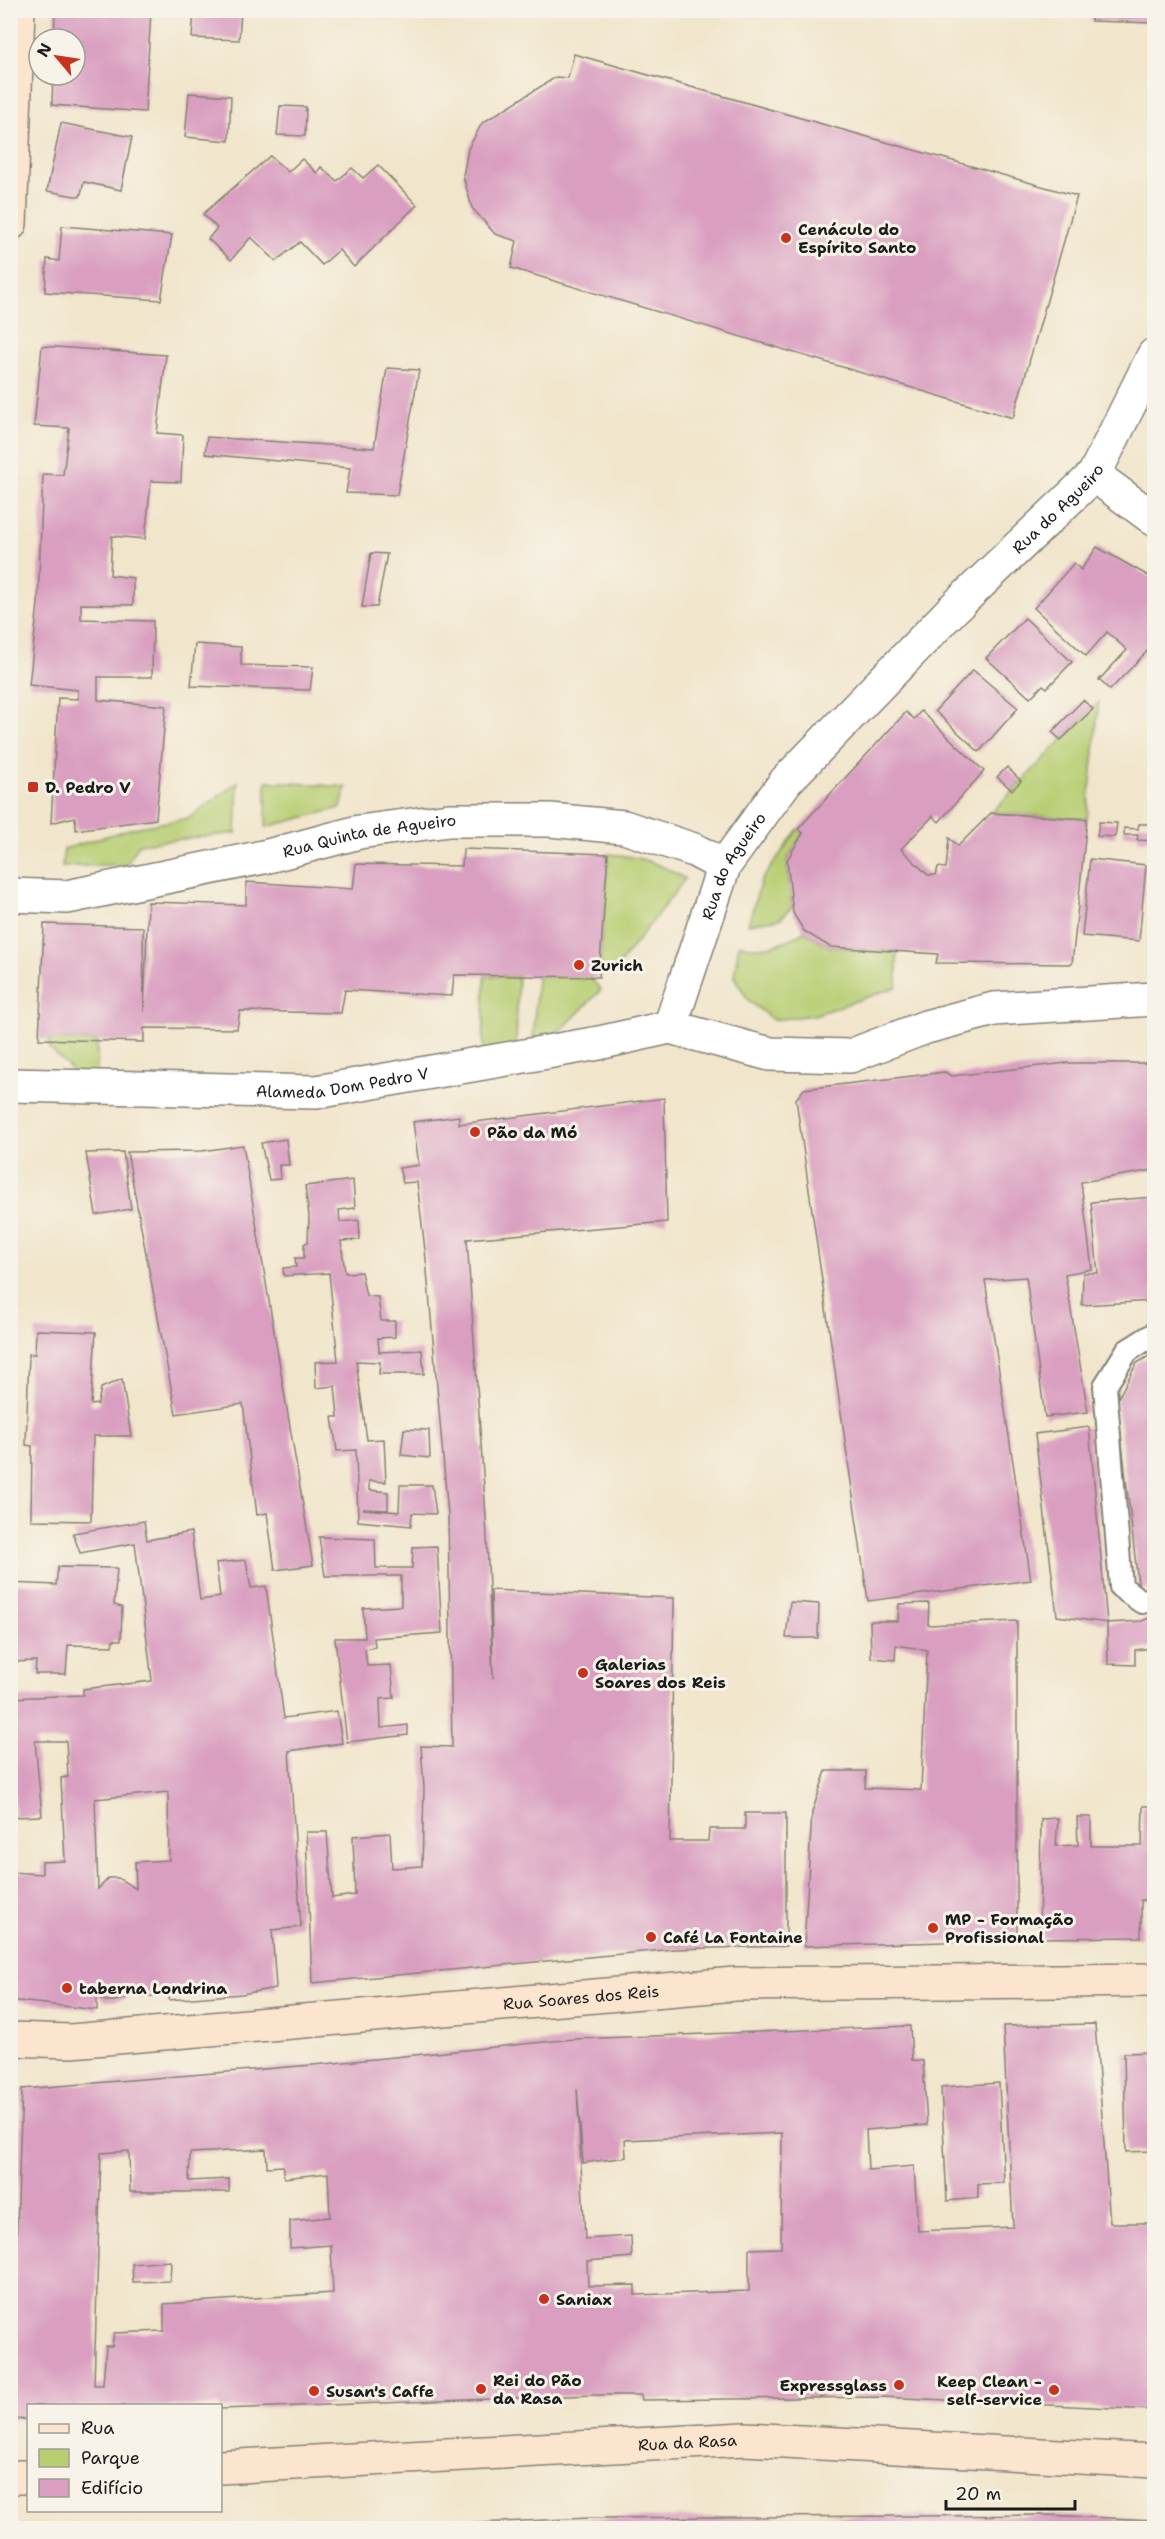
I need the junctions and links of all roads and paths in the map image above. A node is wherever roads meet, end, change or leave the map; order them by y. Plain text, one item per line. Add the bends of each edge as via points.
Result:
1 (18, 10) edge
2 (10, 224) edge
3 (1155, 355) edge
4 (1094, 475) junction
5 (1155, 519) edge
6 (724, 866) junction
7 (10, 895) edge
8 (1155, 999) edge
9 (670, 1027) junction
10 (10, 1085) edge
11 (1155, 1334) edge
12 (1155, 1598) edge
13 (1155, 1980) edge
14 (10, 2039) edge
15 (1155, 2461) edge
16 (222, 2467) edge
17 (10, 2477) edge
18 (27, 2477) edge

1 - 2 main road
3 - 4 street, Rua do Agueiro
4 - 5 street
4 - 6 street, Rua do Agueiro via 952,610 786,781
6 - 7 street, Rua Quinta de Agueiro via 694,850 624,827 550,820 449,820 359,832 268,856 67,897
6 - 9 street, Rua do Agueiro
8 - 9 street via 994,1009 926,1027 850,1056 770,1054
9 - 10 street, Alameda Dom Pedro V via 316,1092
11 - 12 lane via 1127,1351 1105,1386 1121,1587 1142,1602
13 - 14 main road, Rua Soares dos Reis via 735,1984 71,2041
15 - 16 main road, Rua da Rasa via 745,2439
17 - 18 main road

